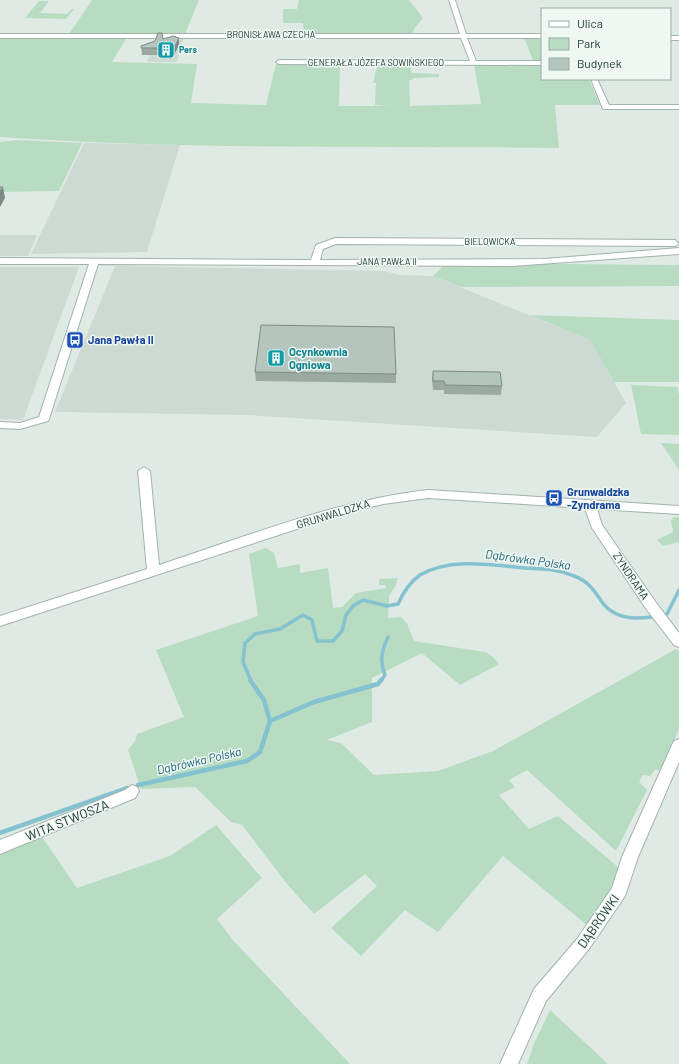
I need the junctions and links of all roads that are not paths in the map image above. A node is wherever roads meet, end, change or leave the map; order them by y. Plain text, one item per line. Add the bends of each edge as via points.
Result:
1 (452, 0) edge
2 (463, 35) junction
3 (0, 36) edge
4 (541, 36) edge
5 (279, 62) dead end
6 (474, 63) junction
7 (541, 63) edge
8 (594, 80) edge
9 (679, 107) edge
10 (679, 243) edge
11 (679, 251) edge
12 (0, 261) edge
13 (315, 261) junction
14 (94, 262) junction
15 (0, 425) edge
16 (144, 471) dead end
17 (590, 505) junction
18 (679, 510) edge
19 (153, 570) junction
20 (0, 621) edge
21 (679, 642) edge
22 (679, 745) edge
23 (132, 791) dead end
24 (0, 847) edge
25 (510, 1064) edge

1 - 2 street
2 - 3 street, BRONISŁAWA CZECHA
2 - 4 street, BRONISŁAWA CZECHA
2 - 6 street
5 - 6 street, GENERAŁA JÓZEFA SOWIŃSKIEGO
6 - 7 street, GENERAŁA JÓZEFA SOWIŃSKIEGO
8 - 9 street via 606,107
10 - 13 street, BIELOWICKA via 335,240 319,247
11 - 13 street, JANA PAWŁA II via 531,262
12 - 14 street, JANA PAWŁA II
13 - 14 street, JANA PAWŁA II
14 - 15 street via 44,420 20,426
16 - 19 street
17 - 18 street, GRUNWALDZKA
17 - 19 street, GRUNWALDZKA via 428,494 402,497 339,511
17 - 21 street, ZYNDRAMA via 596,525
19 - 20 street, GRUNWALDZKA
22 - 25 street, DĄBRÓWKI via 630,857 619,891 583,944 540,995
23 - 24 street, WITA STWOSZA

